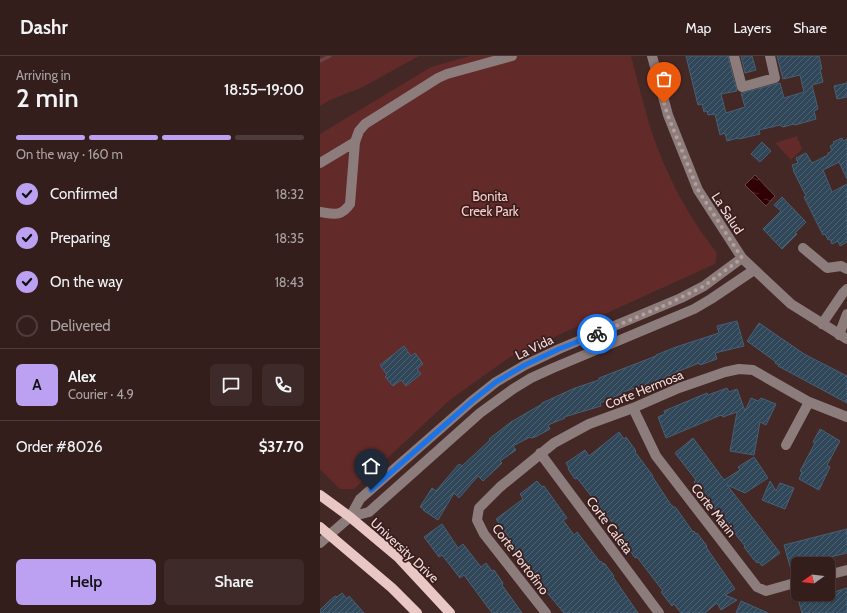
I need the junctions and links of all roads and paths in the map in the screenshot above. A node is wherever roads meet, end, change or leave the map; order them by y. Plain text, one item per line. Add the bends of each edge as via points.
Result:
1 (512, 56) edge
2 (652, 56) edge
3 (734, 56) edge
4 (770, 56) edge
5 (355, 142) junction
6 (320, 163) edge
7 (320, 212) edge
8 (803, 248) dead end
9 (742, 258) junction
10 (847, 269) edge
11 (754, 270) junction
12 (847, 289) edge
13 (847, 314) edge
14 (822, 324) junction
15 (843, 337) edge
16 (808, 402) junction
17 (633, 408) junction
18 (847, 417) edge
19 (786, 445) dead end
20 (540, 453) junction
21 (320, 495) edge
22 (350, 517) junction
23 (476, 520) joint
24 (320, 527) edge
25 (330, 535) junction
26 (320, 543) edge
27 (847, 570) edge
28 (835, 573) edge
29 (791, 584) edge
30 (402, 598) junction
31 (412, 613) edge
32 (417, 613) edge
33 (450, 613) edge
34 (546, 613) edge
35 (659, 613) edge

1 - 5 street via 438,78 365,124
2 - 9 street, La Salud via 668,116 698,190
3 - 4 street via 742,87 775,78
5 - 6 street
5 - 7 street via 350,204 345,211 338,214
8 - 10 street via 827,268 841,266
9 - 11 street, La Salud
9 - 22 street, La Vida via 704,286 681,298 559,349 496,382 360,499
11 - 14 street, La Salud via 791,304
11 - 22 street, La Vida via 694,309 553,368 513,389 480,413 369,512
12 - 14 street
13 - 15 street
14 - 15 street, La Salud
16 - 17 street, Corte Hermosa via 753,370 739,369 678,388
16 - 18 street, Corte Hermosa
16 - 19 street
17 - 20 street, Corte Hermosa via 590,424
17 - 29 street, Corte Marin via 656,456 757,587 766,591
20 - 23 street, Corte Hermosa via 479,508
20 - 35 street, Corte Caleta
21 - 22 main road, University Drive
22 - 25 street, La Vida
22 - 33 main road, University Drive via 399,558
23 - 34 street, Corte Portofino via 484,534
24 - 25 main road
25 - 26 street, La Vida
25 - 30 main road
27 - 28 street
30 - 31 main road
30 - 32 main road

